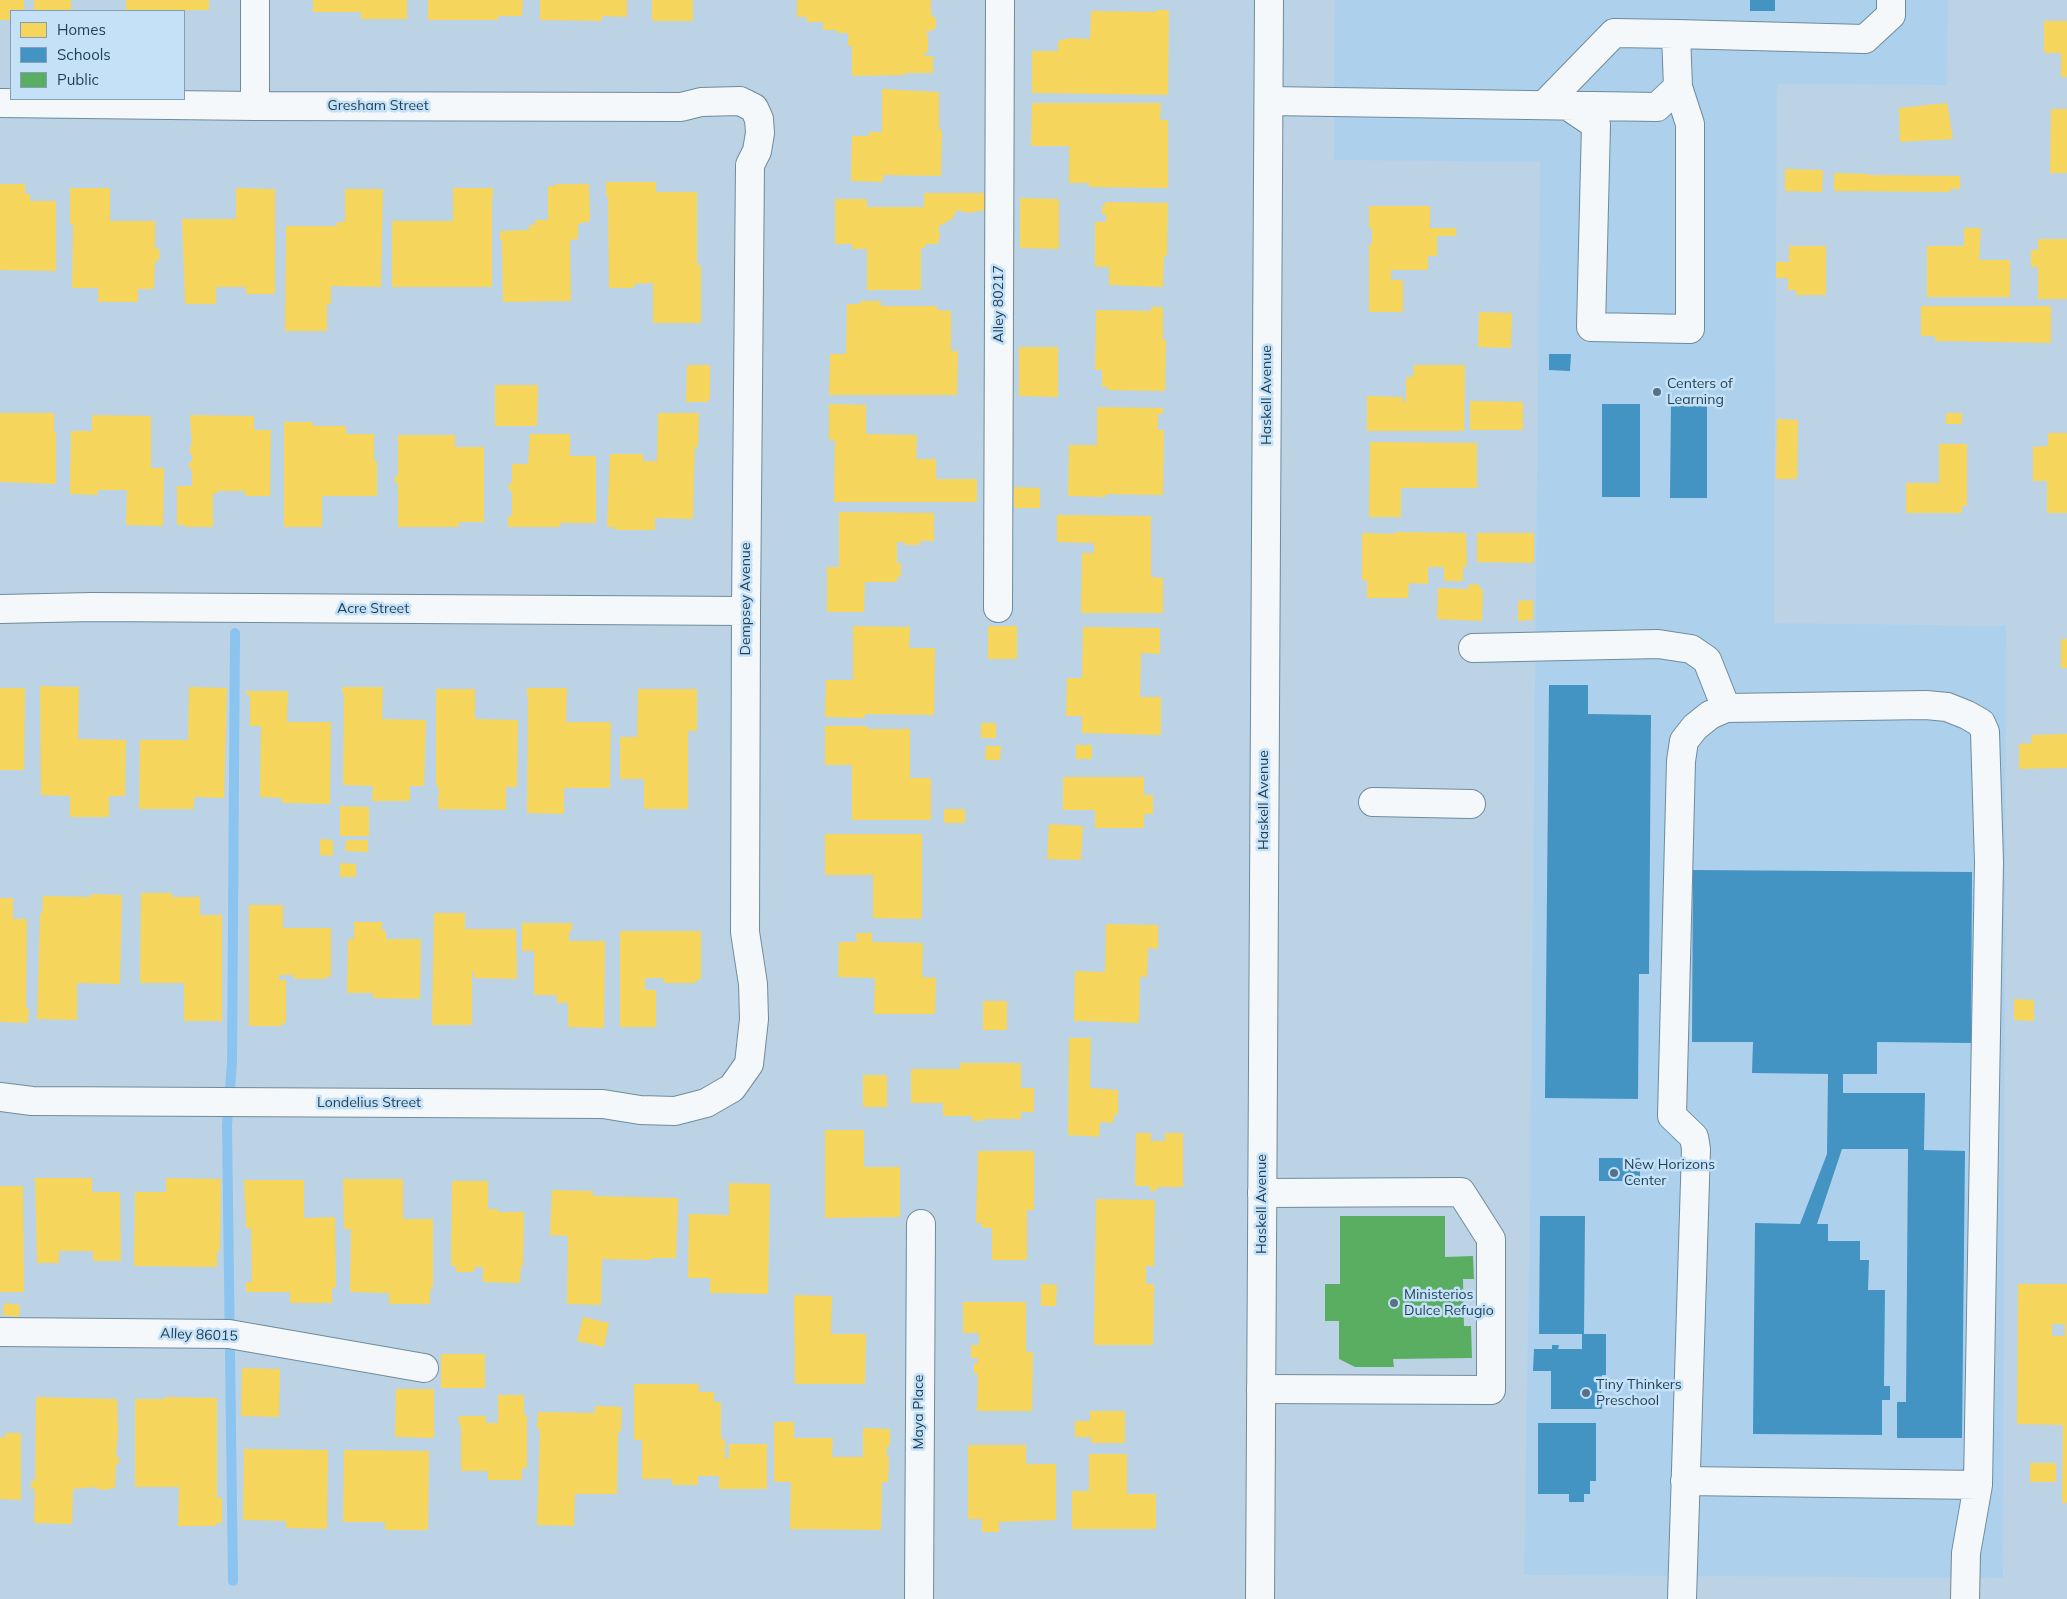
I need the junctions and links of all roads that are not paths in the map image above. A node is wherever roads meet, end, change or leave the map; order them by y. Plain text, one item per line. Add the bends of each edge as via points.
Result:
1 (255, 0) edge
2 (1000, 0) edge
3 (1268, 0) edge
4 (1891, 0) edge
5 (1676, 34) junction
6 (1678, 87) junction
7 (1268, 101) junction
8 (0, 103) edge
9 (1556, 105) junction
10 (255, 106) junction
11 (754, 108) joint
12 (998, 608) dead end
13 (0, 609) edge
14 (746, 611) junction
15 (1473, 648) dead end
16 (1726, 708) junction
17 (1373, 802) dead end
18 (1471, 804) dead end
19 (732, 1088) joint
20 (0, 1097) edge
21 (1262, 1193) junction
22 (921, 1224) dead end
23 (0, 1332) edge
24 (424, 1368) dead end
25 (1261, 1389) junction
26 (1686, 1481) junction
27 (1978, 1485) junction
28 (919, 1599) edge
29 (1260, 1599) edge
30 (1682, 1599) edge
31 (1965, 1599) edge

1 - 10 street
2 - 12 street, Alley 80217
3 - 7 street, Haskell Avenue
4 - 5 street via 1891,15 1864,40
5 - 6 street
5 - 9 street via 1614,33
6 - 9 street via 1656,107
6 - 9 street via 1690,124 1690,329 1591,327 1596,125
7 - 9 street
7 - 21 street, Haskell Avenue
8 - 10 street, Gresham Street
10 - 11 street, Gresham Street via 681,107 702,102 740,101
11 - 14 street, Dempsey Avenue via 760,133 757,151 750,165
13 - 14 street, Acre Street
14 - 19 street, Dempsey Avenue via 745,932 753,984 754,1019 749,1064
15 - 16 street via 1658,644 1691,649 1707,660
16 - 26 street via 1695,727 1684,741 1681,761 1672,1116 1694,1137 1696,1149
16 - 27 street via 1926,705 1947,707 1981,723 1985,732 1989,862
17 - 18 street
19 - 20 street, Londelius Street via 706,1103 675,1111 603,1104 32,1101
21 - 25 street, Haskell Avenue
21 - 25 street via 1461,1192 1492,1239 1492,1390
22 - 28 street, Maya Place
23 - 24 street, Alley 86015 via 230,1334
25 - 29 street, Haskell Avenue
26 - 27 street
26 - 30 street
27 - 31 street via 1966,1553

